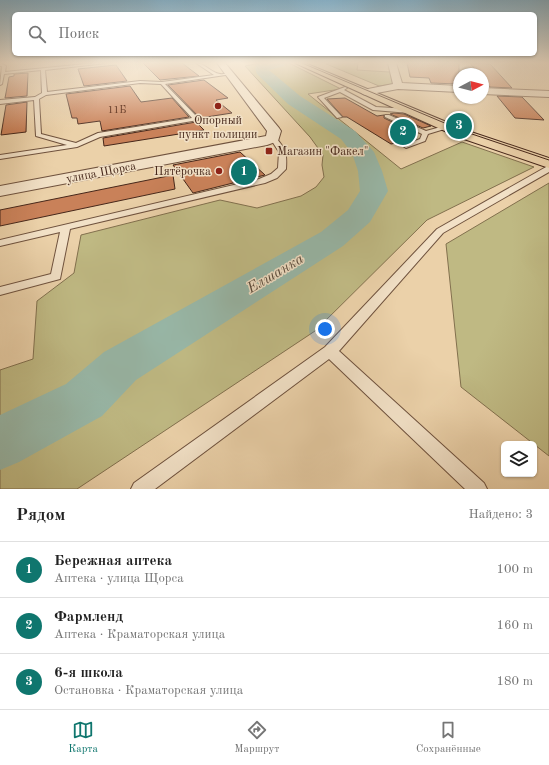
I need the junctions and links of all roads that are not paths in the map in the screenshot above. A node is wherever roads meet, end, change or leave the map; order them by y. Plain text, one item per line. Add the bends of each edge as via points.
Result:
1 (44, 86) edge
2 (110, 86) edge
3 (165, 86) edge
4 (236, 86) edge
5 (346, 86) edge
6 (349, 86) edge
7 (351, 86) edge
8 (398, 86) joint
9 (453, 89) edge
10 (372, 91) junction
11 (489, 91) edge
12 (45, 94) junction
13 (549, 94) edge
14 (36, 98) junction
15 (0, 102) edge
16 (410, 111) junction
17 (387, 116) dead end
18 (339, 117) dead end
19 (448, 128) junction
20 (425, 133) junction
21 (273, 138) junction
22 (77, 145) junction
23 (406, 146) dead end
24 (549, 152) edge
25 (0, 157) edge
26 (549, 163) edge
27 (549, 169) edge
28 (0, 191) edge
29 (66, 227) junction
30 (0, 243) edge
31 (0, 291) edge
32 (330, 351) junction
33 (140, 489) edge
34 (478, 489) edge

1 - 12 lane
2 - 12 lane
3 - 22 lane via 196,119 98,135
4 - 21 street via 274,131
5 - 18 lane via 321,98
6 - 16 lane via 375,109
7 - 10 main road
8 - 9 street
8 - 10 street
10 - 16 main road
10 - 24 main road via 470,127
11 - 13 street
12 - 14 lane
14 - 15 lane
14 - 22 lane via 38,135
16 - 19 main road
17 - 20 lane
19 - 20 lane
19 - 26 main road
20 - 23 lane via 423,140
21 - 28 street, улица Щорса
21 - 29 lane via 283,149 284,156 282,169 274,176
22 - 25 lane
27 - 32 lane via 440,231
29 - 30 lane
29 - 31 lane via 56,276
32 - 33 lane
32 - 34 lane

